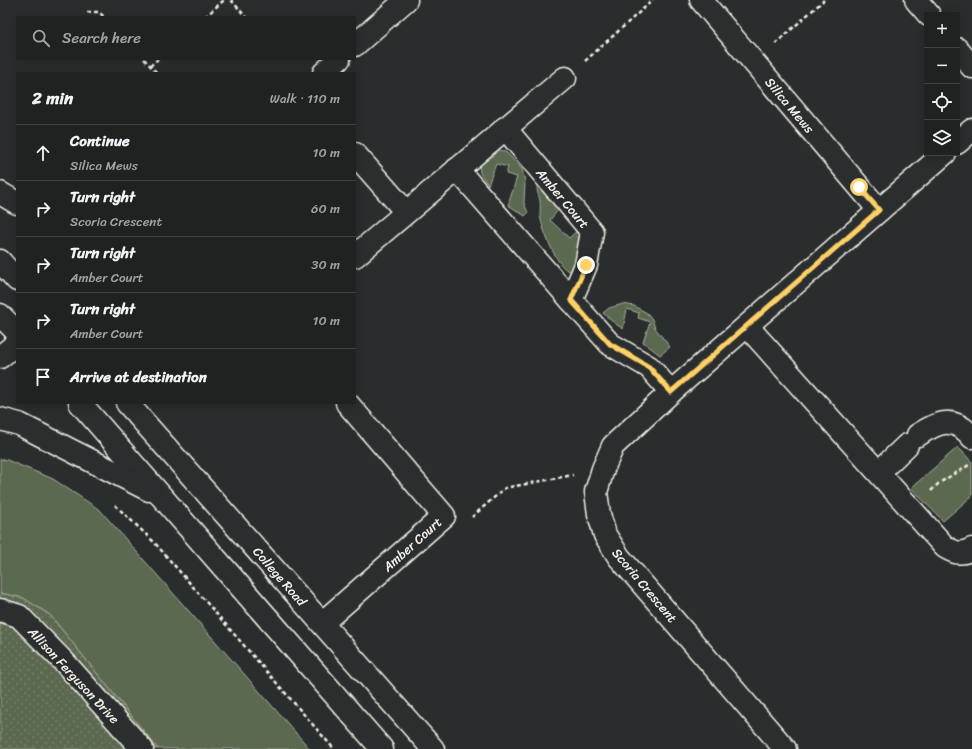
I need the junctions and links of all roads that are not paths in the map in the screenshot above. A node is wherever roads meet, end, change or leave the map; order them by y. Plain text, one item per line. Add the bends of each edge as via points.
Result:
1 (406, 0) edge
2 (701, 0) edge
3 (916, 0) edge
4 (926, 12) edge
5 (356, 44) edge
6 (960, 53) edge
7 (338, 60) edge
8 (972, 67) edge
9 (325, 72) edge
10 (572, 72) road end
11 (504, 128) junction
12 (972, 130) edge
13 (960, 140) edge
14 (356, 155) edge
15 (942, 156) edge
16 (457, 169) junction
17 (0, 193) edge
18 (16, 202) edge
19 (879, 210) junction
20 (406, 212) junction
21 (356, 255) edge
22 (0, 261) edge
23 (16, 279) edge
24 (571, 300) junction
25 (0, 315) edge
26 (747, 326) junction
27 (16, 331) edge
28 (16, 344) edge
29 (0, 357) edge
30 (671, 392) junction
31 (81, 404) edge
32 (128, 404) edge
33 (141, 404) edge
34 (347, 404) edge
35 (0, 418) edge
36 (972, 438) edge
37 (181, 464) junction
38 (879, 472) junction
39 (159, 495) junction
40 (972, 549) edge
41 (0, 610) edge
42 (322, 623) junction
43 (142, 749) edge
44 (382, 749) edge
45 (433, 749) edge
46 (785, 749) edge

1 - 5 street
2 - 19 street, Silica Mews
3 - 4 street
6 - 8 street
7 - 9 street
10 - 11 street
11 - 16 street
11 - 24 street, Amber Court via 592,232 586,265
12 - 13 street
14 - 20 street
15 - 19 street, Scoria Crescent
16 - 20 street
16 - 24 street
17 - 18 street
19 - 26 street, Scoria Crescent
20 - 21 street
22 - 23 street
24 - 30 street via 610,344 649,367
25 - 27 street
26 - 30 street, Scoria Crescent
26 - 38 street
28 - 29 street
30 - 46 street, Scoria Crescent via 613,446 596,492 605,535 619,557
31 - 39 street
32 - 37 street, College Road
33 - 37 street
34 - 42 street, Amber Court via 444,516
35 - 39 street via 19,424
36 - 38 street via 964,428 947,422 933,425
37 - 42 street, College Road
38 - 40 street via 945,547 956,553
39 - 44 street
41 - 43 street, Allison Ferguson Drive via 19,616
42 - 45 street, College Road

